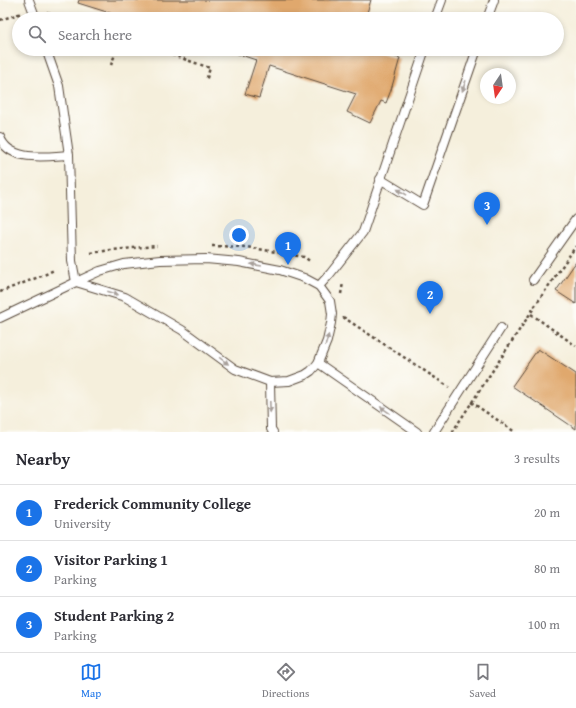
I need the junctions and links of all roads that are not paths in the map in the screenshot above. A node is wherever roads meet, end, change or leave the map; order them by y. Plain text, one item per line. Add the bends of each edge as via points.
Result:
1 (29, 0) edge
2 (442, 0) edge
3 (494, 0) edge
4 (33, 12) edge
5 (438, 12) edge
6 (490, 12) edge
7 (48, 56) edge
8 (423, 56) edge
9 (475, 56) edge
10 (0, 137) edge
11 (69, 155) junction
12 (380, 179) junction
13 (576, 219) edge
14 (533, 280) dead end
15 (76, 282) junction
16 (319, 286) junction
17 (0, 318) edge
18 (501, 328) dead end
19 (318, 363) junction
20 (270, 382) junction
21 (273, 432) edge
22 (418, 432) edge
23 (434, 432) edge

1 - 4 lane
2 - 5 lane
3 - 6 lane
7 - 11 lane via 59,86
8 - 12 lane
9 -> 12 lane via 423,204
10 - 11 lane via 14,153 30,157
11 - 15 lane via 72,261
12 - 16 lane via 363,232
13 - 14 lane
16 -> 15 lane via 280,270 206,259 124,264
15 - 17 lane
15 -> 20 lane via 125,297 182,330 235,369
19 -> 16 lane via 327,342 332,314 330,300
18 - 23 lane
19 - 20 lane via 305,375 289,381
22 -> 19 lane
20 -> 21 lane

